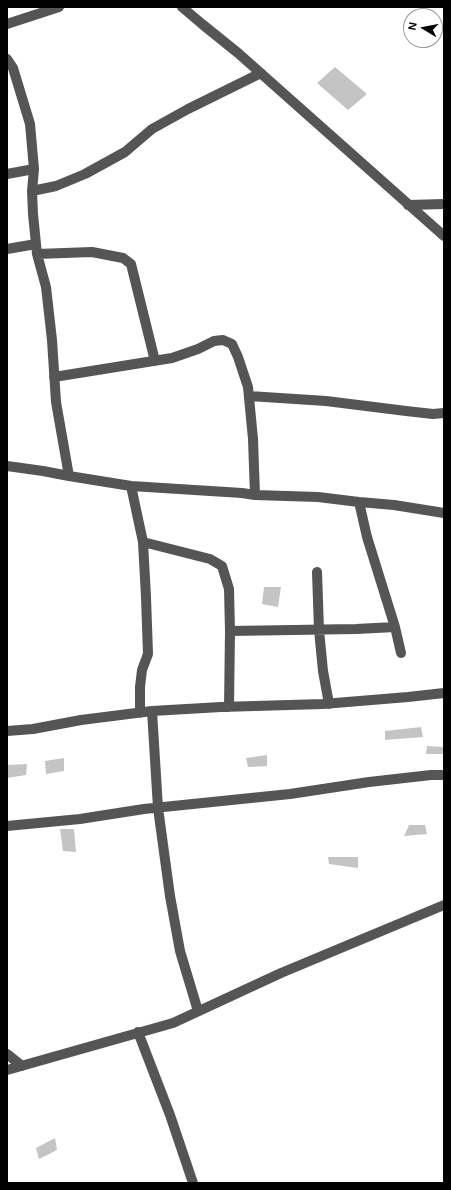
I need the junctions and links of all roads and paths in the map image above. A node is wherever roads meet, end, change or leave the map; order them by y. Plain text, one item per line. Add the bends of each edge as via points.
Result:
1 (59, 7) edge
2 (182, 7) edge
3 (7, 24) edge
4 (7, 59) edge
5 (261, 73) junction
6 (34, 169) junction
7 (7, 174) edge
8 (32, 191) junction
9 (444, 204) edge
10 (408, 205) junction
11 (444, 236) edge
12 (36, 244) junction
13 (7, 249) edge
14 (37, 254) junction
15 (155, 361) junction
16 (54, 377) junction
17 (249, 396) junction
18 (444, 413) edge
19 (7, 466) edge
20 (68, 476) junction
21 (131, 486) junction
22 (255, 495) junction
23 (359, 502) junction
24 (444, 513) edge
25 (143, 542) junction
26 (317, 572) dead end
27 (395, 627) junction
28 (319, 630) junction
29 (230, 631) junction
30 (401, 653) dead end
31 (444, 693) edge
32 (329, 704) junction
33 (229, 707) junction
34 (152, 712) junction
35 (140, 713) junction
36 (7, 731) edge
37 (444, 775) edge
38 (158, 808) junction
39 (7, 826) edge
40 (444, 906) edge
41 (198, 1012) junction
42 (138, 1032) junction
43 (7, 1054) edge
44 (22, 1066) junction
45 (7, 1070) edge
46 (193, 1183) edge

1 - 3 street
2 - 5 street
4 - 6 street via 13,68 30,124
5 - 8 street via 152,128 125,152 85,174 56,186
5 - 10 street
6 - 7 street
6 - 8 street
8 - 12 street
9 - 10 street
10 - 11 street
12 - 13 street
12 - 14 street
14 - 15 street via 92,252 123,258 131,264
14 - 16 street via 46,287
15 - 16 street
15 - 17 street via 172,358 214,341 223,340 232,344
16 - 20 street
17 - 18 street
17 - 22 street
19 - 20 street
20 - 21 street
21 - 22 street
21 - 25 street
22 - 23 street via 318,497
23 - 24 street via 394,504
23 - 27 street
25 - 29 street via 210,559 222,566 229,589
25 - 35 street via 148,654 142,670
26 - 28 street
27 - 28 street
27 - 30 street
28 - 29 street
28 - 32 street via 322,671
29 - 33 street
31 - 32 street
32 - 33 street
33 - 34 street
34 - 35 street
34 - 38 street
35 - 36 street
37 - 38 street
38 - 39 street
38 - 41 street via 180,951
40 - 41 street via 282,972
41 - 42 street via 172,1023
42 - 44 street
42 - 46 street
43 - 44 street
44 - 45 street

